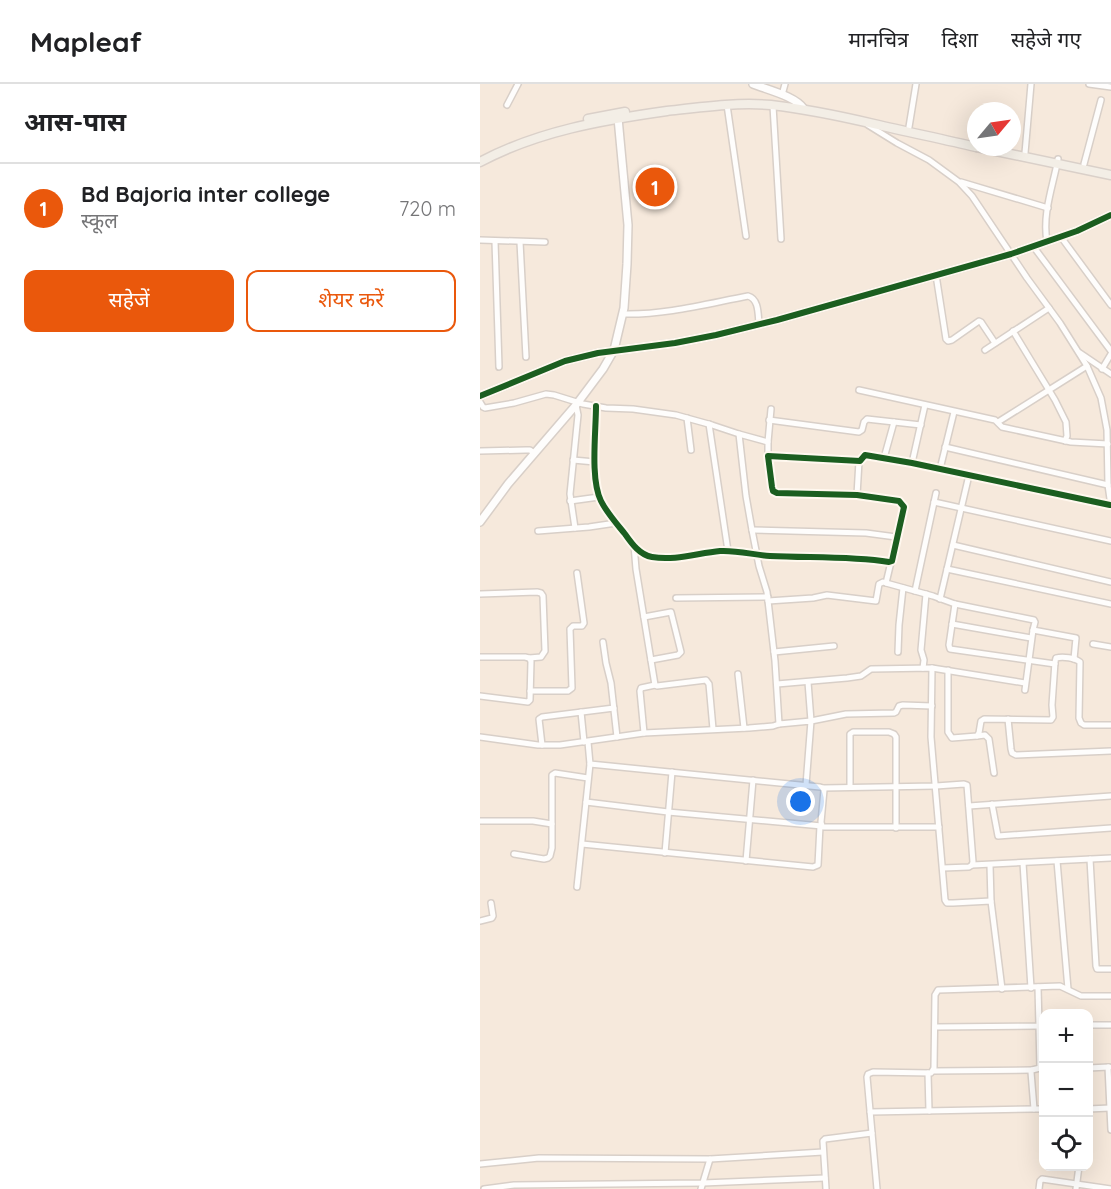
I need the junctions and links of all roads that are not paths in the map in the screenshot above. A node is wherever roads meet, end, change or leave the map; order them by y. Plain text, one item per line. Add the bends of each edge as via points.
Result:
1 (518, 84) edge
2 (753, 84) edge
3 (784, 84) edge
4 (916, 84) edge
5 (1031, 84) edge
6 (1089, 84) edge
7 (1111, 87) edge
8 (782, 95) junction
9 (1101, 100) dead end
10 (507, 105) dead end
11 (727, 105) junction
12 (773, 105) junction
13 (802, 107) junction
14 (618, 118) junction
15 (861, 121) junction
16 (909, 127) junction
17 (967, 143) edge
18 (967, 143) edge
19 (1021, 152) edge
20 (1025, 153) junction
21 (1021, 154) edge
22 (480, 156) edge
23 (480, 162) edge
24 (1058, 162) junction
25 (1084, 164) junction
26 (1111, 170) edge
27 (1111, 176) edge
28 (959, 182) junction
29 (1048, 208) junction
30 (1111, 215) edge
31 (746, 236) dead end
32 (1061, 237) junction
33 (781, 239) dead end
34 (480, 240) edge
35 (495, 241) junction
36 (520, 242) junction
37 (545, 242) dead end
38 (1047, 242) junction
39 (1034, 246) junction
40 (1011, 254) junction
41 (936, 275) junction
42 (1111, 305) edge
43 (1049, 308) junction
44 (623, 314) junction
45 (759, 324) junction
46 (1013, 331) junction
47 (995, 343) junction
48 (614, 350) junction
49 (985, 350) dead end
50 (1079, 352) junction
51 (1111, 352) edge
52 (526, 357) dead end
53 (1087, 366) junction
54 (499, 367) dead end
55 (1102, 369) junction
56 (1111, 374) edge
57 (1048, 389) junction
58 (859, 390) dead end
59 (480, 396) edge
60 (480, 402) edge
61 (577, 404) junction
62 (925, 405) junction
63 (597, 406) junction
64 (771, 409) dead end
65 (954, 412) junction
66 (687, 418) junction
67 (769, 420) junction
68 (894, 422) junction
69 (998, 422) junction
70 (709, 424) junction
71 (921, 425) junction
72 (739, 434) junction
73 (1065, 441) junction
74 (768, 442) junction
75 (1108, 444) junction
76 (945, 447) junction
77 (691, 450) dead end
78 (480, 451) edge
79 (534, 453) junction
80 (768, 456) junction
81 (884, 458) junction
82 (573, 460) junction
83 (859, 461) junction
84 (595, 462) junction
85 (912, 463) junction
86 (940, 469) junction
87 (969, 475) junction
88 (1108, 485) junction
89 (936, 494) dead end
90 (857, 495) junction
91 (599, 497) junction
92 (570, 501) junction
93 (934, 501) junction
94 (1111, 507) edge
95 (961, 508) junction
96 (480, 522) edge
97 (616, 523) junction
98 (575, 528) junction
99 (752, 530) junction
100 (538, 531) dead end
101 (896, 537) junction
102 (1111, 541) edge
103 (634, 545) junction
104 (953, 545) junction
105 (728, 551) junction
106 (756, 555) junction
107 (891, 562) junction
108 (947, 569) junction
109 (577, 573) dead end
110 (1111, 582) edge
111 (886, 583) junction
112 (903, 588) junction
113 (915, 591) junction
114 (480, 594) edge
115 (926, 594) junction
116 (676, 598) dead end
117 (768, 599) junction
118 (940, 599) junction
119 (955, 604) junction
120 (1111, 604) edge
121 (644, 617) junction
122 (952, 624) junction
123 (1033, 630) junction
124 (1031, 638) junction
125 (603, 642) dead end
126 (1093, 644) dead end
127 (834, 646) dead end
128 (1111, 647) edge
129 (774, 652) junction
130 (898, 652) dead end
131 (480, 657) edge
132 (529, 658) junction
133 (1074, 659) junction
134 (651, 660) junction
135 (1028, 661) junction
136 (1054, 664) junction
137 (923, 668) junction
138 (932, 668) junction
139 (948, 670) junction
140 (738, 674) dead end
141 (808, 682) junction
142 (777, 684) junction
143 (655, 685) junction
144 (530, 691) junction
145 (480, 696) edge
146 (932, 706) junction
147 (614, 708) junction
148 (581, 712) junction
149 (1008, 719) junction
150 (811, 721) junction
151 (779, 724) junction
152 (1111, 725) edge
153 (744, 728) junction
154 (713, 729) junction
155 (644, 733) junction
156 (977, 736) junction
157 (480, 737) edge
158 (616, 737) junction
159 (586, 742) junction
160 (542, 745) junction
161 (1111, 751) edge
162 (590, 764) junction
163 (672, 772) junction
164 (994, 773) dead end
165 (588, 778) junction
166 (753, 780) junction
167 (806, 785) junction
168 (936, 786) junction
169 (850, 787) junction
170 (896, 787) junction
171 (823, 788) junction
172 (1111, 796) edge
173 (586, 802) junction
174 (992, 804) junction
175 (969, 806) junction
176 (668, 812) junction
177 (750, 819) junction
178 (480, 821) edge
179 (552, 824) junction
180 (821, 826) junction
181 (939, 827) junction
182 (896, 828) junction
183 (1111, 828) edge
184 (582, 844) junction
185 (665, 853) junction
186 (514, 854) dead end
187 (1111, 858) edge
188 (1090, 859) junction
189 (746, 861) junction
190 (1057, 861) junction
191 (1023, 863) junction
192 (972, 865) junction
193 (990, 865) junction
194 (943, 868) junction
195 (577, 886) dead end
196 (991, 901) junction
197 (491, 903) dead end
198 (480, 921) edge
199 (1111, 969) edge
200 (1034, 987) junction
201 (1002, 989) junction
202 (1068, 989) junction
203 (1111, 996) edge
204 (1039, 1015) edge
205 (1093, 1025) edge
206 (1111, 1025) edge
207 (1039, 1026) edge
208 (935, 1027) junction
209 (1110, 1067) edge
210 (1093, 1068) edge
211 (1038, 1069) edge
212 (931, 1072) junction
213 (1110, 1108) edge
214 (1034, 1109) junction
215 (1039, 1109) edge
216 (1093, 1109) edge
217 (929, 1111) junction
218 (870, 1112) junction
219 (1111, 1130) edge
220 (872, 1133) junction
221 (823, 1152) junction
222 (710, 1159) junction
223 (480, 1164) edge
224 (1078, 1171) edge
225 (825, 1178) junction
226 (702, 1186) edge
227 (1076, 1187) edge
228 (484, 1189) edge
229 (826, 1189) edge
230 (877, 1189) edge
231 (1039, 1189) edge
232 (1111, 1189) edge

1 - 10 street
2 - 8 street
3 - 8 street
4 - 16 street
5 - 20 street
6 - 7 street
8 - 13 street
9 - 25 street
11 - 12 main road
11 - 14 main road
11 - 31 street
12 - 13 main road
12 - 33 street
13 - 15 main road
13 - 16 main road
13 - 22 main road via 740,100 621,112 533,134
14 - 23 main road via 537,138
14 - 44 street via 628,225
15 - 18 main road
15 - 28 street via 930,160
16 - 17 main road
19 - 20 main road
20 - 24 main road
21 - 24 main road
24 - 25 main road
24 - 27 main road
24 - 29 street
25 - 26 main road
28 - 29 street
28 - 40 street
29 - 38 street
30 - 32 street
32 - 38 street
32 - 42 street
34 - 35 street
35 - 36 street
35 - 54 street
36 - 37 street
36 - 52 street
38 - 39 street
39 - 40 street
39 - 51 street
40 - 41 street
40 - 43 street
41 - 45 street
41 - 47 street via 946,339 951,340 979,321
43 - 46 street
43 - 50 street
44 - 45 street via 658,313 748,296 755,301
44 - 48 street
45 - 48 street via 675,343
46 - 47 street
46 - 57 street
47 - 49 street
48 - 59 street via 565,361
48 - 61 street
50 - 53 street
50 - 55 street
51 - 55 street
53 - 57 street
53 - 75 street via 1101,398
55 - 56 street
57 - 69 street
57 - 73 street via 1066,422
58 - 62 street
60 - 61 street via 485,408 546,394
61 - 63 street
61 - 79 street
61 - 82 street
62 - 65 street
62 - 71 street
63 - 66 street
63 - 84 street
64 - 67 street
65 - 69 street
65 - 76 street
66 - 70 street
66 - 77 street
67 - 68 street via 859,432 867,419
67 - 74 street
68 - 71 street
68 - 81 street
69 - 73 street via 1002,427
70 - 72 street
70 - 105 street
71 - 85 street
72 - 74 street
72 - 99 street
73 - 75 street
74 - 80 street
75 - 88 street
76 - 86 street
76 - 88 street
78 - 79 street
79 - 96 street
80 - 83 street
80 - 90 street via 773,491 777,493
81 - 83 street via 865,455
81 - 85 street
82 - 84 street
82 - 92 street
83 - 90 street
84 - 91 street
85 - 86 street
86 - 87 street
87 - 94 street
87 - 95 street
88 - 94 street
89 - 93 street
90 - 101 street via 902,503
91 - 92 street
91 - 97 street
92 - 98 street
93 - 95 street
93 - 113 street
95 - 102 street
95 - 104 street
97 - 98 street
97 - 103 street
98 - 100 street
99 - 101 street
99 - 106 street
101 - 107 street
103 - 105 street via 652,557
103 - 121 street
104 - 108 street
104 - 110 street
105 - 106 street
106 - 107 street
106 - 117 street
107 - 111 street
108 - 118 street
108 - 120 street
109 - 144 street via 584,623 570,629 572,688
111 - 112 street
111 - 117 street via 879,584 874,602 826,595
112 - 113 street
112 - 130 street
113 - 115 street
114 - 132 street via 541,593 545,651 541,657
115 - 118 street
115 - 137 street
116 - 117 street
117 - 129 street
118 - 119 street
119 - 122 street
119 - 123 street via 1034,620
121 - 134 street
121 - 134 street via 671,612 681,652
122 - 124 street
122 - 135 street via 950,649
123 - 124 street
123 - 133 street via 1076,638
124 - 135 street
125 - 147 street
126 - 128 street
127 - 129 street
129 - 142 street
131 - 132 street
132 - 144 street
133 - 136 street via 1059,657
133 - 152 street via 1081,665 1081,723
134 - 143 street
135 - 136 street
135 - 139 street via 1025,686
136 - 149 street via 1051,720
137 - 138 street
137 - 141 street via 871,669 861,676
138 - 139 street
138 - 146 street
139 - 156 street via 948,732 952,738
140 - 153 street
141 - 142 street
141 - 150 street
142 - 151 street
143 - 154 street via 706,680
143 - 155 street via 640,691
144 - 145 street via 530,700 525,703
146 - 150 street via 903,705 894,713 846,714
146 - 168 street
147 - 148 street
147 - 158 street
148 - 159 street
148 - 160 street via 540,718
149 - 156 street via 984,719
149 - 161 street via 1011,749 1016,755
150 - 151 street
150 - 167 street
151 - 153 street
153 - 154 street
154 - 155 street
155 - 158 street
156 - 164 street via 989,739
157 - 160 street
158 - 159 street
159 - 160 street
159 - 162 street
162 - 163 street
162 - 165 street
163 - 166 street
163 - 176 street
165 - 173 street
165 - 179 street via 552,775
166 - 167 street
166 - 177 street
167 - 171 street
168 - 170 street
168 - 175 street via 967,785
168 - 181 street
169 - 170 street
169 - 170 street via 849,738 853,732 890,732 896,736
169 - 171 street
170 - 182 street
171 - 180 street
172 - 174 street
173 - 176 street
173 - 184 street
174 - 175 street
174 - 183 street via 998,836
175 - 192 street
176 - 177 street
176 - 185 street
177 - 180 street
177 - 189 street
178 - 179 street
179 - 186 street via 548,858
180 - 182 street
180 - 189 street via 815,867
181 - 182 street
181 - 194 street
184 - 185 street
184 - 195 street
185 - 189 street
187 - 188 street
188 - 190 street
188 - 199 street via 1096,966 1100,970
190 - 191 street
190 - 202 street
191 - 193 street
191 - 200 street
192 - 193 street
192 - 194 street
193 - 196 street
194 - 196 street via 947,903
196 - 201 street
197 - 198 street via 492,918
200 - 201 street
200 - 202 street
200 - 204 street
201 - 208 street via 938,990
202 - 203 street via 1081,996
205 - 206 street
207 - 208 street
208 - 212 street
209 - 210 street
209 - 213 street
211 - 212 street
211 - 214 street
212 - 217 street
212 - 218 street via 868,1074
213 - 216 street
213 - 219 street
214 - 215 street
214 - 217 street
217 - 218 street
218 - 220 street
220 - 221 street via 825,1139
220 - 230 street
221 - 222 street
221 - 225 street
222 - 223 street via 538,1158
222 - 226 street
224 - 227 street
225 - 226 street
225 - 229 street
226 - 228 street via 514,1185
227 - 231 street via 1042,1179
227 - 232 street

